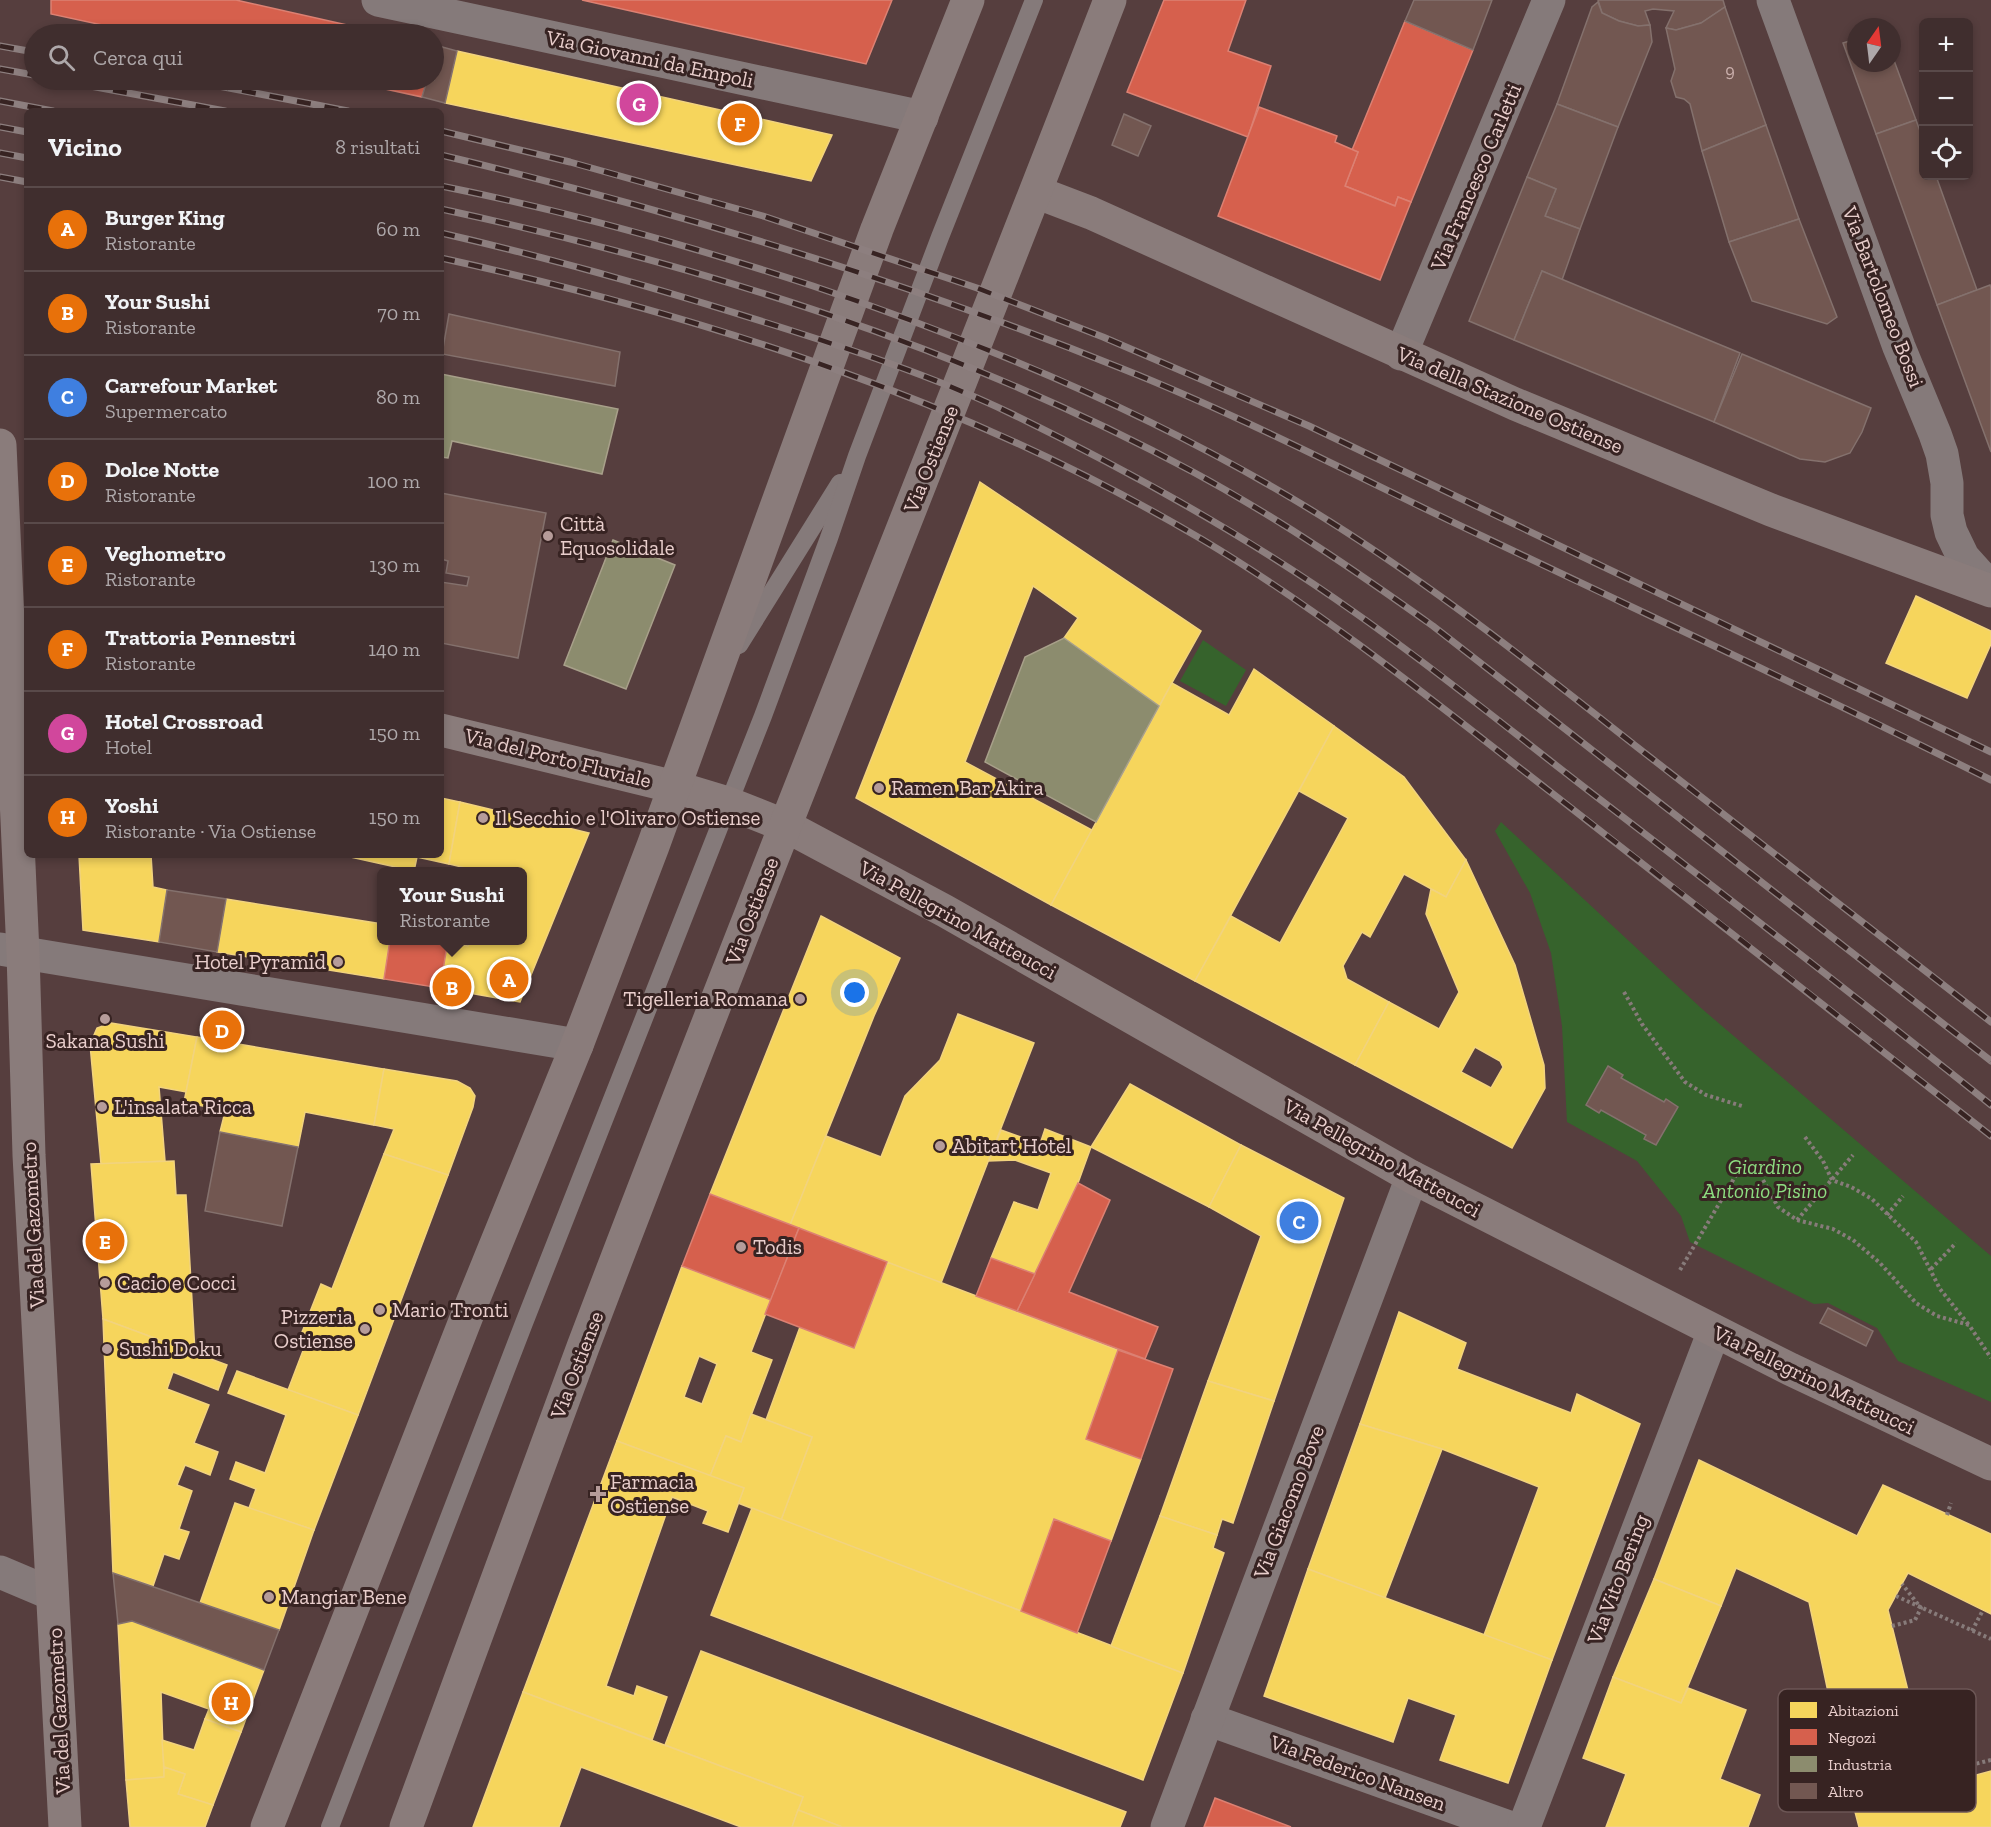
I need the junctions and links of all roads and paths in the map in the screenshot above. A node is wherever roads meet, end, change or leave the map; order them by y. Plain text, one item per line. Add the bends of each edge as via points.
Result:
1 (378, 0) edge
2 (968, 0) edge
3 (1034, 0) edge
4 (1110, 0) edge
5 (1549, 0) edge
6 (1773, 0) edge
7 (424, 5) edge
8 (922, 117) junction
9 (1036, 192) junction
10 (1401, 354) junction
11 (0, 445) edge
12 (857, 456) junction
13 (1991, 590) edge
14 (12, 624) edge
15 (709, 694) junction
16 (444, 731) edge
17 (675, 787) junction
18 (728, 804) junction
19 (786, 826) junction
20 (12, 951) edge
21 (1624, 992) dead end
22 (577, 1045) junction
23 (1742, 1106) dead end
24 (1805, 1137) dead end
25 (1853, 1155) dead end
26 (1739, 1170) dead end
27 (1412, 1177) junction
28 (1763, 1180) dead end
29 (1832, 1180) junction
30 (1903, 1196) dead end
31 (1887, 1215) junction
32 (1797, 1220) junction
33 (1956, 1243) dead end
34 (1931, 1269) junction
35 (1661, 1304) junction
36 (1969, 1326) junction
37 (1714, 1331) junction
38 (1991, 1358) edge
39 (1991, 1464) edge
40 (1951, 1503) dead end
41 (1947, 1515) dead end
42 (0, 1572) edge
43 (1902, 1584) dead end
44 (52, 1594) junction
45 (1896, 1596) dead end
46 (1921, 1608) junction
47 (1983, 1610) dead end
48 (1892, 1626) dead end
49 (1972, 1631) junction
50 (1991, 1639) edge
51 (1207, 1719) junction
52 (66, 1827) edge
53 (267, 1827) edge
54 (330, 1827) edge
55 (406, 1827) edge
56 (1167, 1827) edge
57 (1509, 1827) edge
58 (1524, 1827) edge

1 - 7 street, Via Giovanni da Empoli
2 - 8 main road
3 - 12 lane
4 - 9 main road, Via Ostiense
5 - 10 street, Via Francesco Carletti
6 - 13 street, Via Bartolomeo Bossi via 1899,347 1935,434 1947,483 1951,532 1963,556
7 - 8 street, Via Giovanni da Empoli
8 - 15 main road via 868,251
9 - 10 main road, Via della Stazione Ostiense via 1091,213
9 - 19 main road, Via Ostiense
10 - 13 main road, Via della Stazione Ostiense via 1771,510
11 - 14 main road, Via del Gazometro
12 - 15 lane
12 - 18 lane
14 - 20 main road, Via del Gazometro
15 - 17 main road
16 - 17 main road, Via del Porto Fluviale
17 - 18 main road
17 - 22 main road
18 - 19 main road, Via Pellegrino Matteucci
18 - 54 lane
19 - 27 main road, Via Pellegrino Matteucci via 945,911
19 - 55 main road, Via Ostiense via 583,1347
20 - 22 street
20 - 44 main road, Via del Gazometro via 28,1155
21 - 23 path via 1642,1024 1685,1082 1706,1095
22 - 53 main road
24 - 29 path
25 - 29 path
26 - 35 path
27 - 35 main road, Via Pellegrino Matteucci
27 - 51 street, Via Giacomo Bove
28 - 32 path via 1778,1207
29 - 31 path via 1872,1199
29 - 32 path
30 - 31 path
31 - 34 path via 1916,1242
32 - 36 path via 1833,1229 1853,1240 1916,1303 1937,1316
33 - 34 path
34 - 36 path via 1940,1289
35 - 37 main road, Via Pellegrino Matteucci
36 - 38 path
37 - 39 main road, Via Pellegrino Matteucci
37 - 58 street, Via Vito Bering
40 - 41 path
42 - 44 street
43 - 46 path
44 - 52 main road, Via del Gazometro
45 - 46 path
46 - 48 path via 1915,1620
46 - 49 path
47 - 49 path
49 - 50 path
51 - 56 street, Via Giacomo Bove
51 - 57 street, Via Federico Nansen

